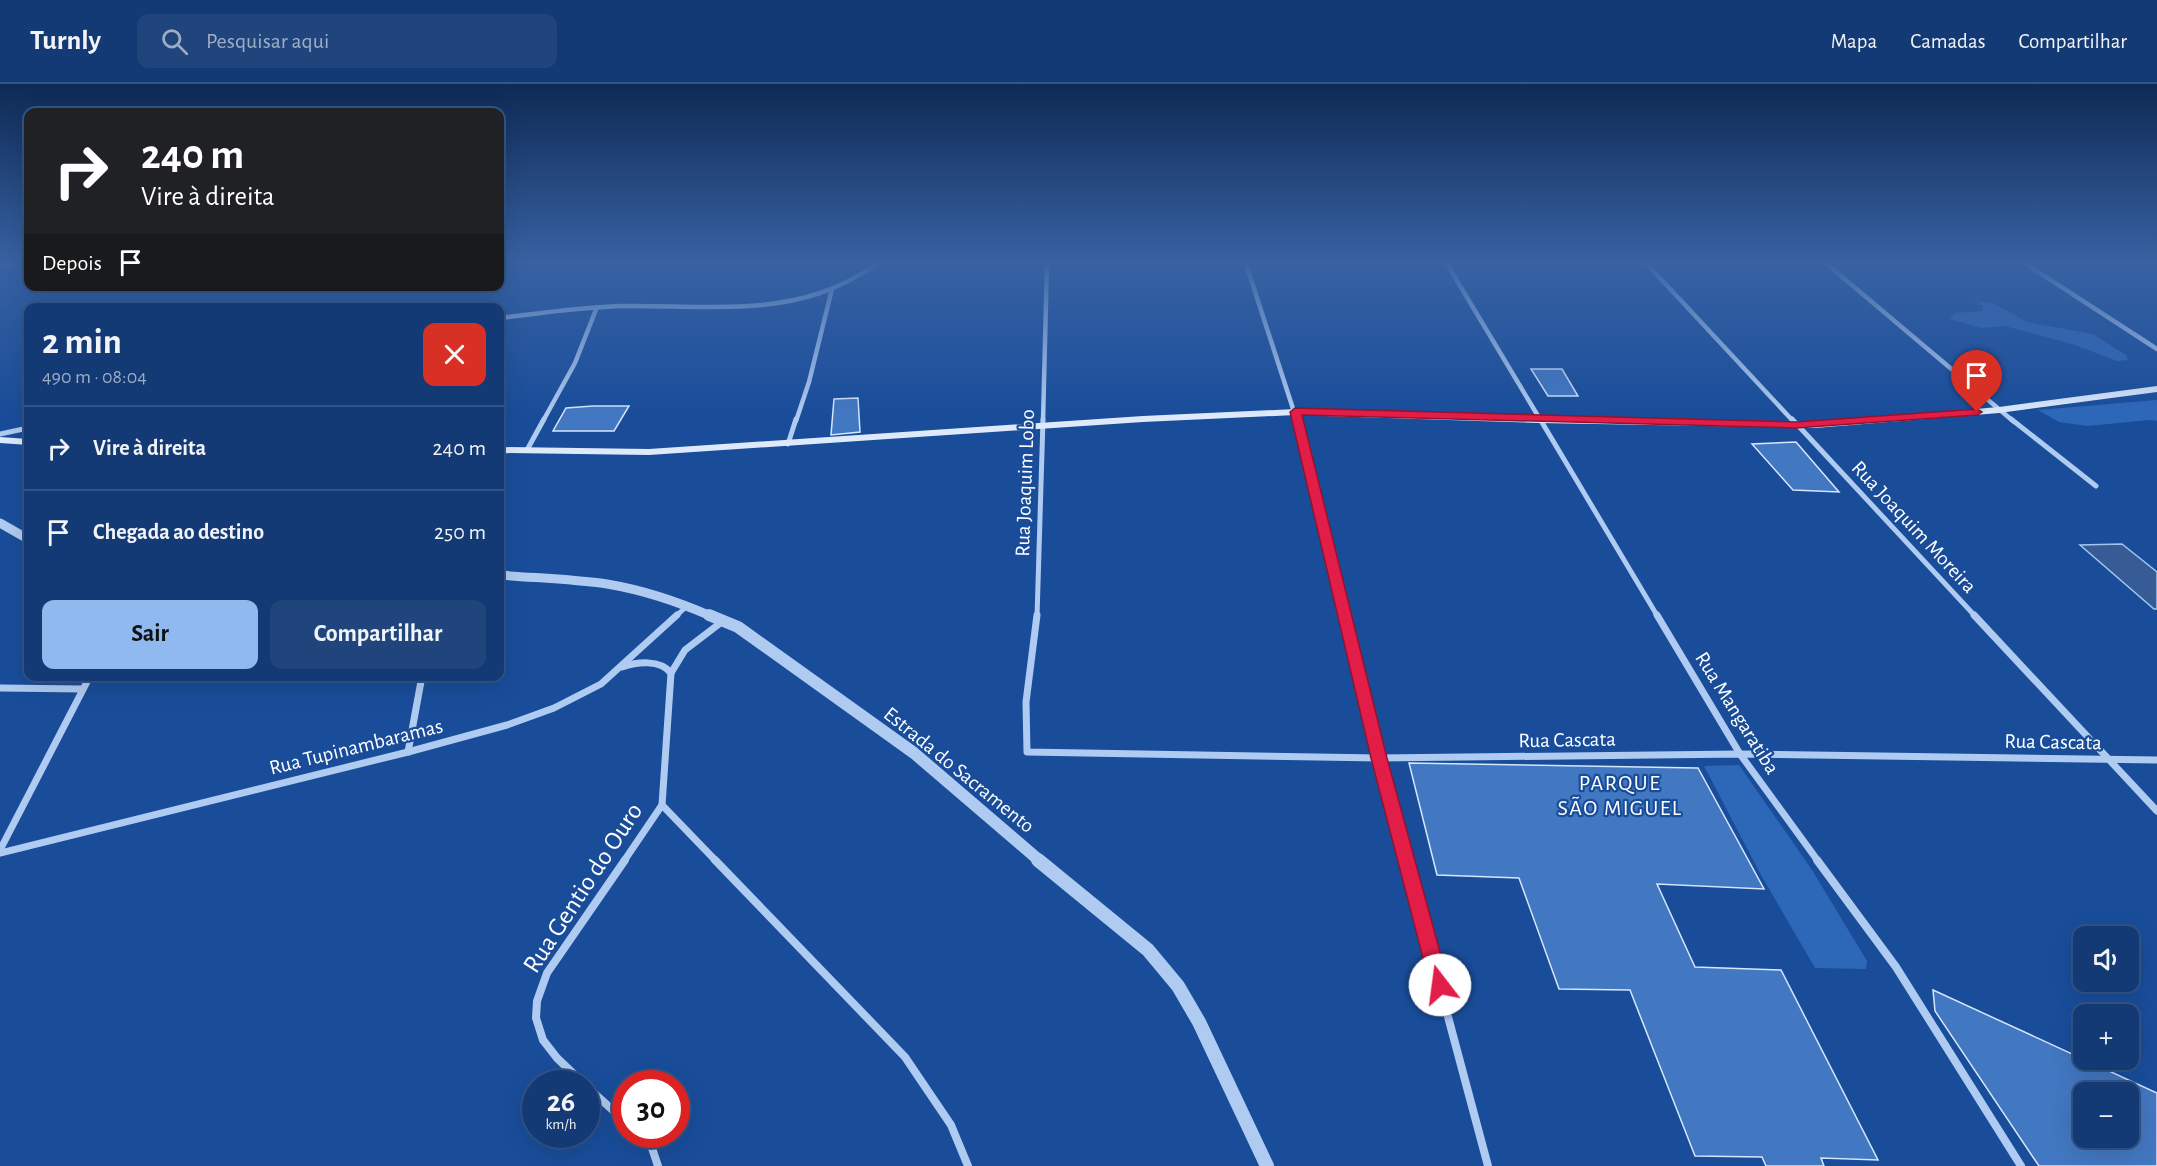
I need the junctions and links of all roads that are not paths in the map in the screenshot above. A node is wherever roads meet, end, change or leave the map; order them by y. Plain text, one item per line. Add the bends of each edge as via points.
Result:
1 (531, 314) edge
2 (595, 314) edge
3 (826, 314) edge
4 (1046, 314) edge
5 (1263, 314) edge
6 (1477, 314) edge
7 (1694, 314) edge
8 (1886, 314) edge
9 (2104, 314) edge
10 (504, 318) edge
11 (2157, 349) edge
12 (2157, 389) edge
13 (1999, 410) junction
14 (1295, 412) junction
15 (1539, 420) junction
16 (1796, 425) junction
17 (1043, 427) junction
18 (24, 429) edge
19 (0, 434) edge
20 (0, 441) edge
21 (24, 442) edge
22 (788, 444) junction
23 (504, 450) edge
24 (527, 450) junction
25 (2096, 486) dead end
26 (0, 523) edge
27 (24, 537) edge
28 (504, 575) edge
29 (687, 606) junction
30 (723, 621) junction
31 (620, 667) junction
32 (671, 673) junction
33 (87, 681) edge
34 (421, 681) edge
35 (0, 688) edge
36 (82, 689) junction
37 (1026, 702) joint
38 (408, 752) junction
39 (1740, 754) junction
40 (1379, 758) junction
41 (2109, 759) junction
42 (2157, 760) edge
43 (662, 805) junction
44 (2157, 811) edge
45 (0, 851) edge
46 (569, 1070) edge
47 (600, 1099) edge
48 (612, 1109) edge
49 (652, 1148) edge
50 (658, 1166) edge
51 (968, 1166) edge
52 (1267, 1166) edge
53 (1488, 1166) edge
54 (2021, 1166) edge

1 - 10 street
2 - 24 street via 580,355
3 - 22 street
4 - 17 street, Rua Joaquim Lobo
5 - 14 street
6 - 15 street, Rua Mangaratiba
7 - 16 street, Rua Joaquim Moreira
8 - 13 street
9 - 11 street
12 - 13 main road
13 - 16 main road
13 - 25 street
14 - 15 main road
14 - 17 main road
14 - 40 street
15 - 16 main road
15 - 39 street, Rua Mangaratiba
16 - 41 street, Rua Joaquim Moreira
17 - 22 main road
17 - 37 street, Rua Joaquim Lobo via 1038,605
18 - 19 street
20 - 21 main road
22 - 24 main road via 649,452
23 - 24 main road
26 - 27 street
28 - 29 street, Estrada do Sacramento via 607,584
29 - 30 street, Estrada do Sacramento
29 - 31 street, Rua Tupinambaramas
30 - 32 street via 690,644
30 - 52 street, Estrada do Sacramento via 738,627 914,753 1148,950 1178,986 1199,1022
31 - 32 street via 649,662
31 - 38 street, Rua Tupinambaramas via 601,684 554,708
32 - 43 street
33 - 36 street
34 - 38 street
35 - 36 street
36 - 45 street
37 - 40 street, Rua Cascata via 1027,752
38 - 45 street, Rua Tupinambaramas
39 - 40 street, Rua Cascata
39 - 41 street, Rua Cascata
39 - 54 street, Rua Mangaratiba via 1896,967
40 - 53 street
41 - 42 street, Rua Cascata
41 - 44 street, Rua Joaquim Moreira
43 - 46 street, Rua Gentio do Ouro via 548,973 536,1005 538,1031 551,1054
43 - 51 street via 905,1057 951,1125
47 - 48 street
49 - 50 street

